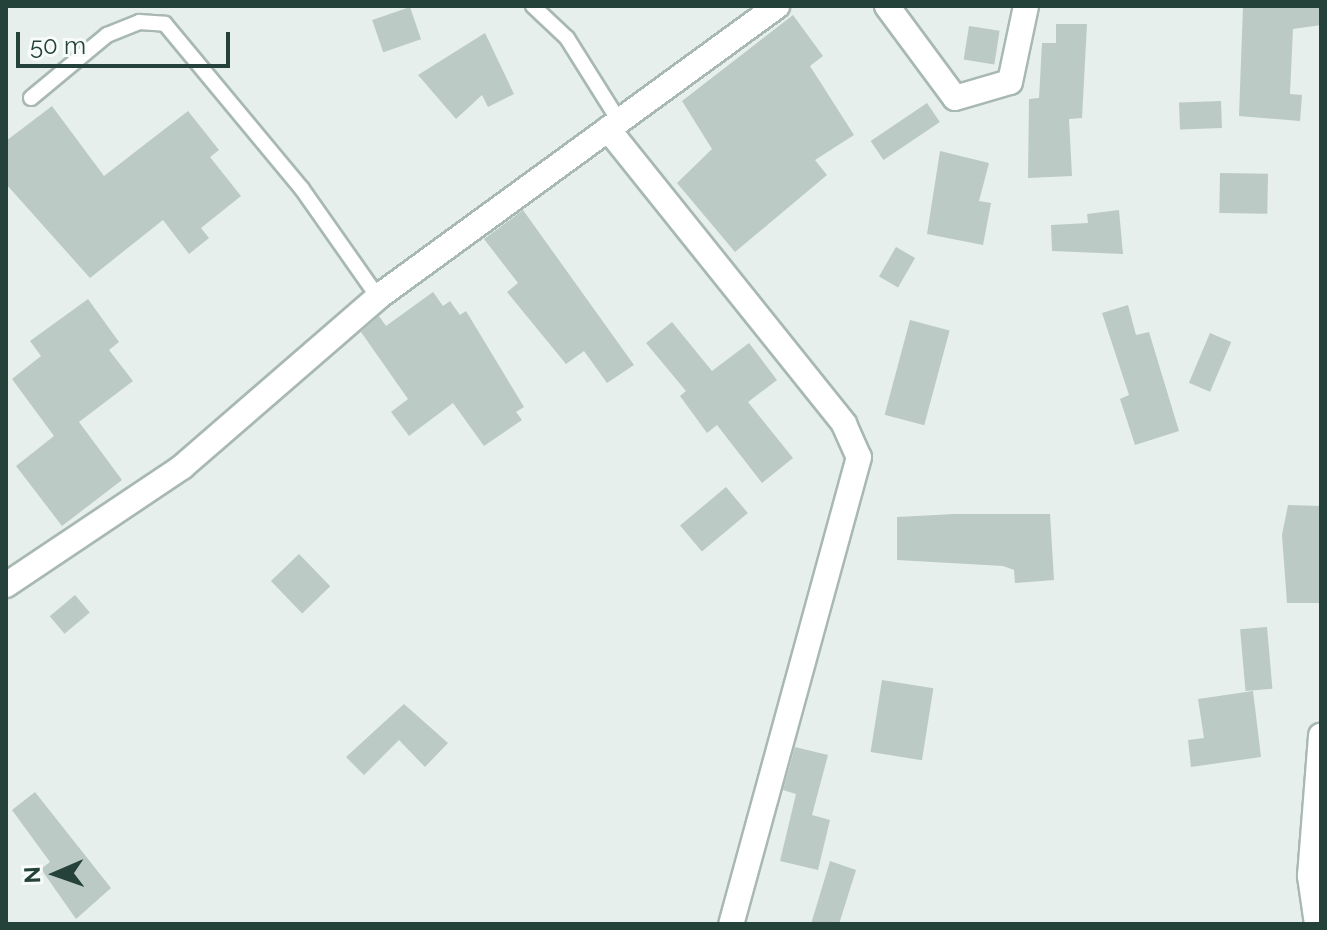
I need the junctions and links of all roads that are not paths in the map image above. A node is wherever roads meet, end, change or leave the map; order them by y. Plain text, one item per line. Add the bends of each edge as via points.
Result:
1 (533, 6) edge
2 (777, 6) edge
3 (887, 6) edge
4 (1026, 6) edge
5 (31, 98) dead end
6 (614, 125) junction
7 (378, 297) junction
8 (6, 585) edge
9 (1321, 735) edge
10 (731, 924) edge
11 (1317, 924) edge

1 - 6 lane via 567,38
2 - 6 street
3 - 4 street via 955,98 1010,82
5 - 7 lane via 107,35 139,22 165,24 302,189
6 - 7 street
6 - 10 street via 844,424 859,457
7 - 8 street via 182,467
9 - 11 street via 1310,876

